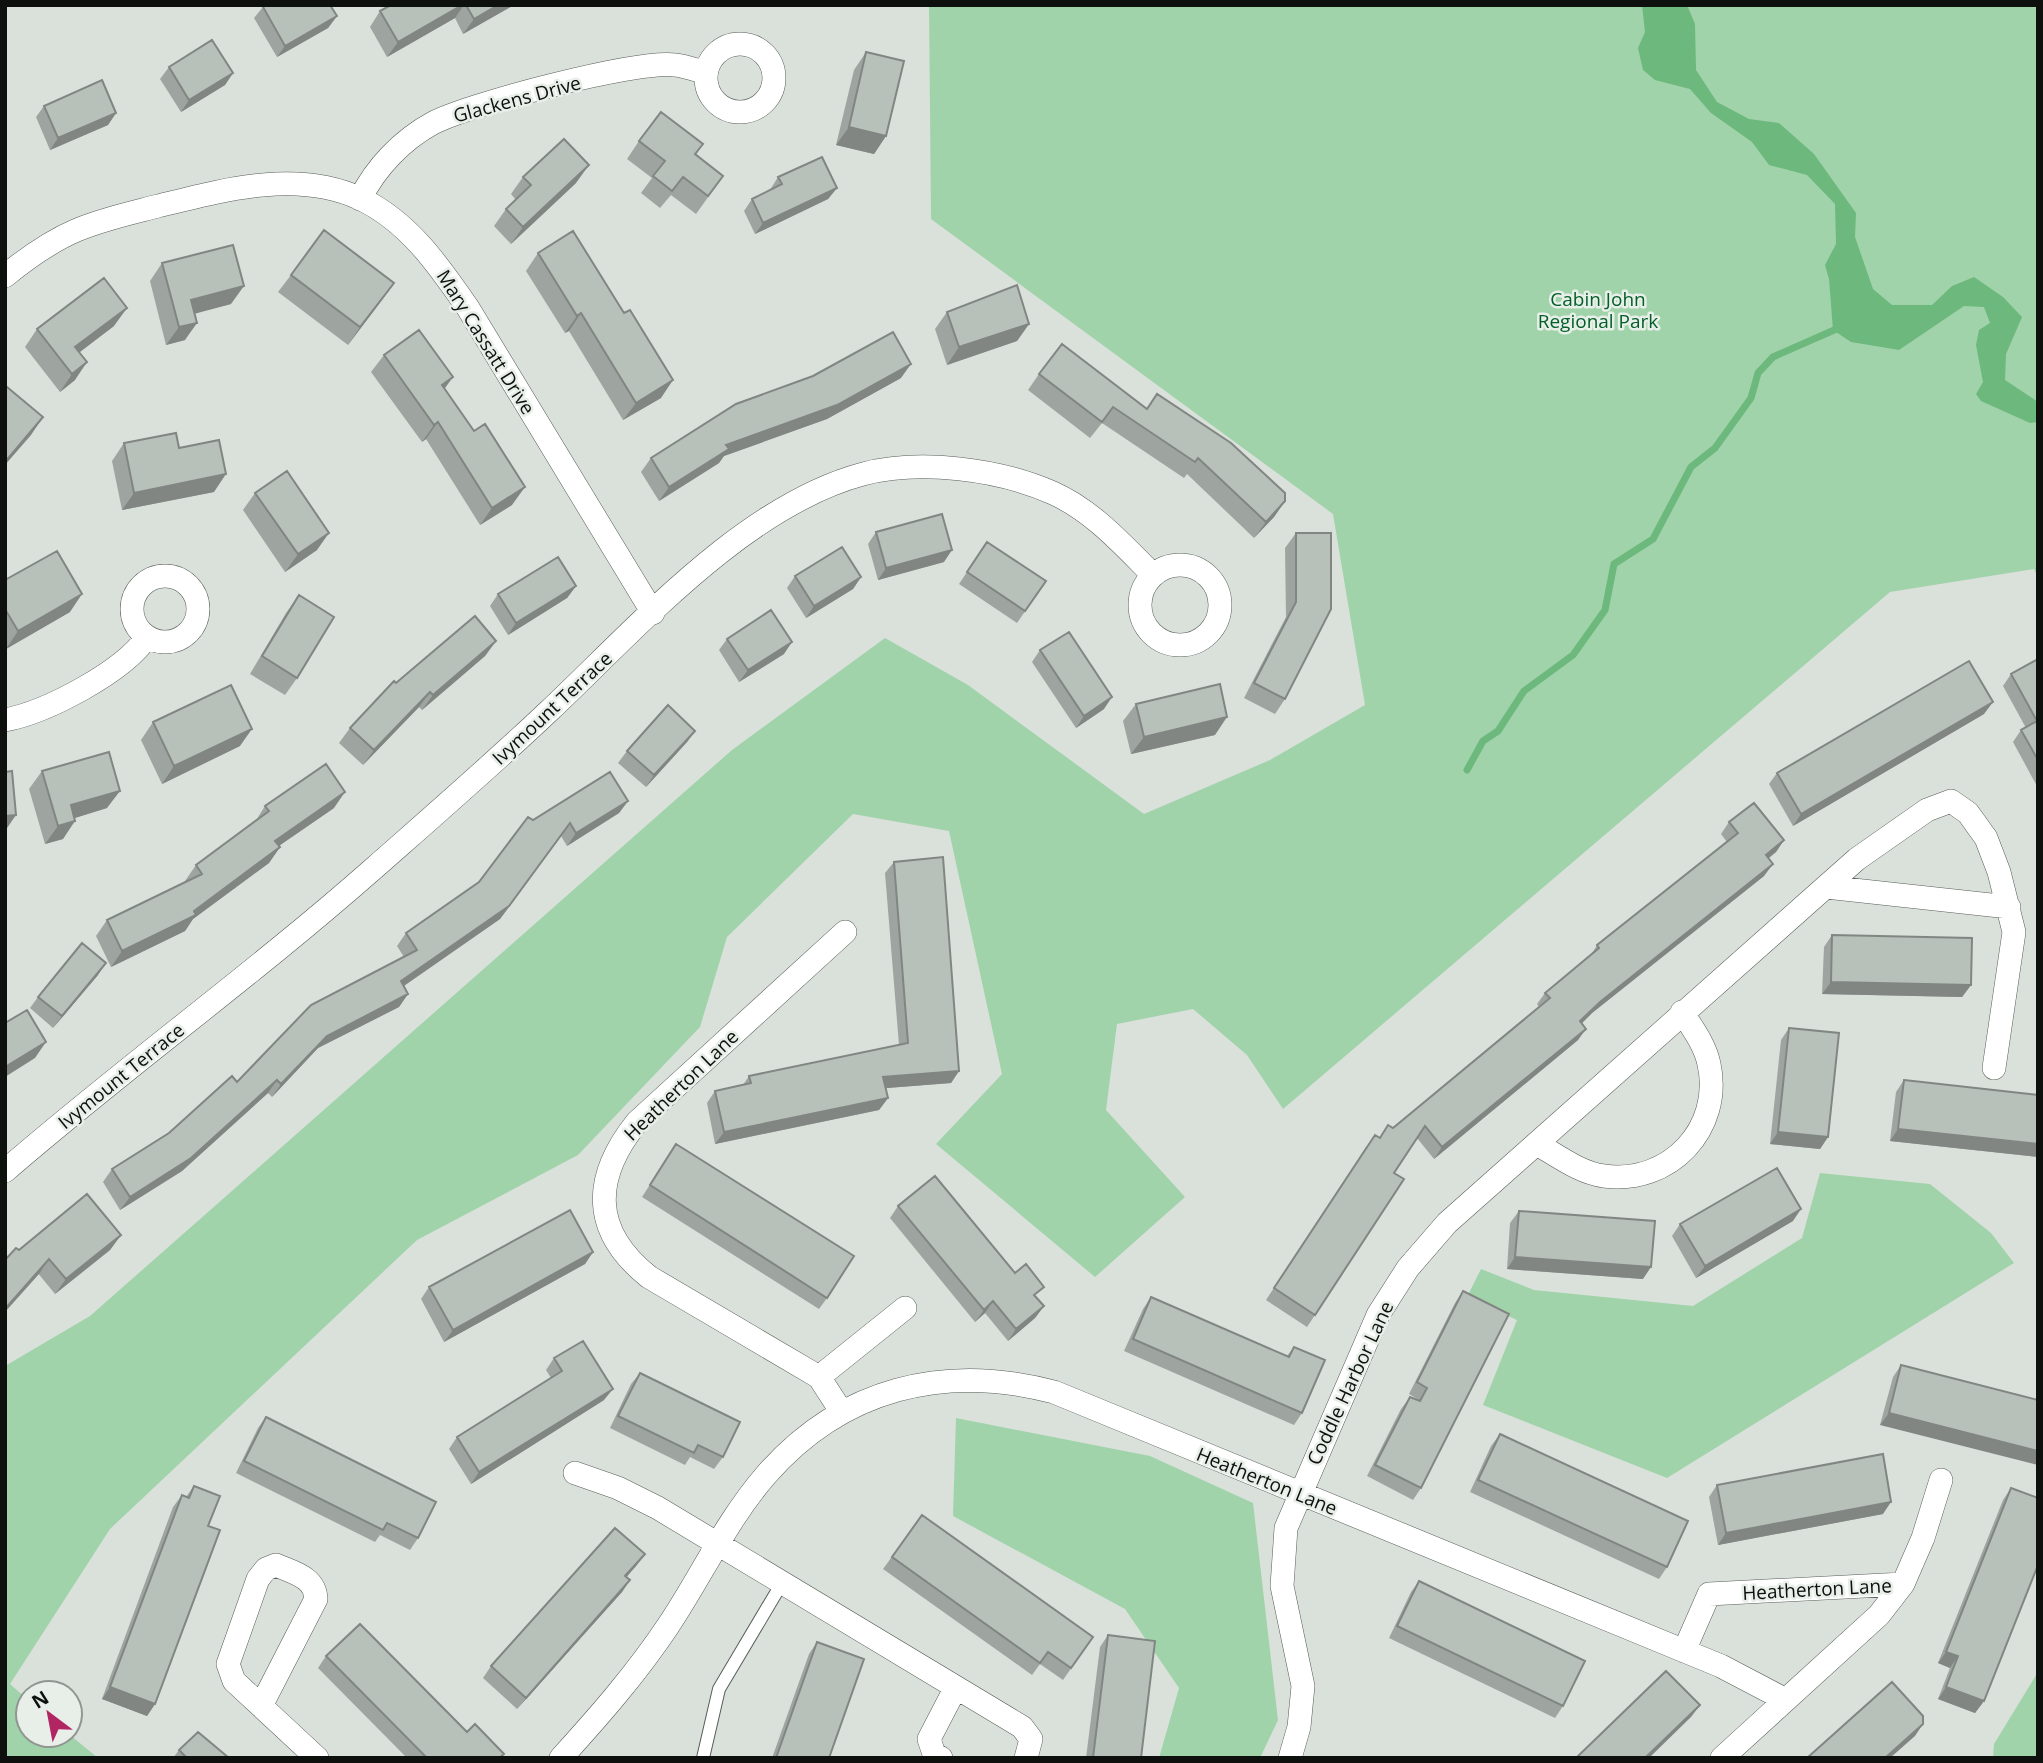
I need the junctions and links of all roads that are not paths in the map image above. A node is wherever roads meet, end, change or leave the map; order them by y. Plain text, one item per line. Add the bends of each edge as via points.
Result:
1 (706, 73) dead end
2 (360, 199) junction
3 (5, 276) edge
4 (1153, 575) dead end
5 (653, 613) junction
6 (147, 637) dead end
7 (5, 720) edge
8 (1826, 887) junction
9 (2009, 907) junction
10 (845, 932) dead end
11 (1682, 1012) junction
12 (1994, 1068) dead end
13 (1537, 1144) junction
14 (5, 1171) edge
15 (905, 1308) dead end
16 (819, 1377) junction
17 (841, 1411) junction
18 (575, 1473) dead end
19 (1941, 1480) dead end
20 (1300, 1494) junction
21 (716, 1545) junction
22 (782, 1583) junction
23 (1903, 1584) junction
24 (1684, 1651) junction
25 (955, 1689) junction
26 (1784, 1699) junction
27 (261, 1706) junction
28 (317, 1758) edge
29 (561, 1758) edge
30 (703, 1758) edge
31 (941, 1758) edge
32 (1026, 1758) edge
33 (1290, 1758) edge
34 (1722, 1758) edge

1 - 2 street, Glackens Drive via 674,65 639,67 465,110 404,142 368,182
2 - 3 street, Mary Cassatt Drive via 297,184 207,194 75,231
2 - 5 street, Mary Cassatt Drive via 390,218 435,261
4 - 5 street, Ivymount Terrace via 1109,530 1055,494 990,473 932,467 864,473 794,500 744,533
5 - 14 street, Ivymount Terrace via 368,873
6 - 7 street via 125,661 95,680
8 - 9 street
8 - 9 street, Coddle Harbor Lane via 1882,840 1927,810 1951,801 1968,813 1986,838
8 - 11 street, Coddle Harbor Lane
9 - 12 street, Coddle Harbor Lane via 2014,932
10 - 16 street, Heatherton Lane via 637,1122 613,1154 603,1202 610,1229 634,1265
11 - 13 street, Coddle Harbor Lane
11 - 13 street via 1702,1044 1711,1083 1706,1118 1684,1152 1642,1175 1603,1176 1584,1171
13 - 20 street, Coddle Harbor Lane via 1447,1223 1408,1268 1362,1348
15 - 16 street
16 - 17 street, Heatherton Lane
17 - 20 street, Heatherton Lane via 901,1388 958,1378 1016,1382 1054,1392
17 - 21 street, Heatherton Lane via 764,1477
18 - 21 street via 658,1508
19 - 23 street, Heatherton Lane
20 - 24 street, Heatherton Lane
20 - 33 street, Coddle Harbor Lane via 1286,1528 1282,1563 1282,1586 1303,1686
21 - 22 street
21 - 29 street, Heatherton Lane via 669,1625 632,1676
22 - 25 street
22 - 30 lane via 719,1689
23 - 24 street, Heatherton Lane via 1709,1594
23 - 26 street, Heatherton Lane via 1879,1615
24 - 26 street, Heatherton Lane
25 - 31 street via 929,1739 933,1754
25 - 32 street via 1022,1727 1031,1739
26 - 34 street, Heatherton Lane
27 - 27 street via 234,1681 228,1664 258,1578 276,1565 309,1580 316,1588 316,1599
27 - 28 street

